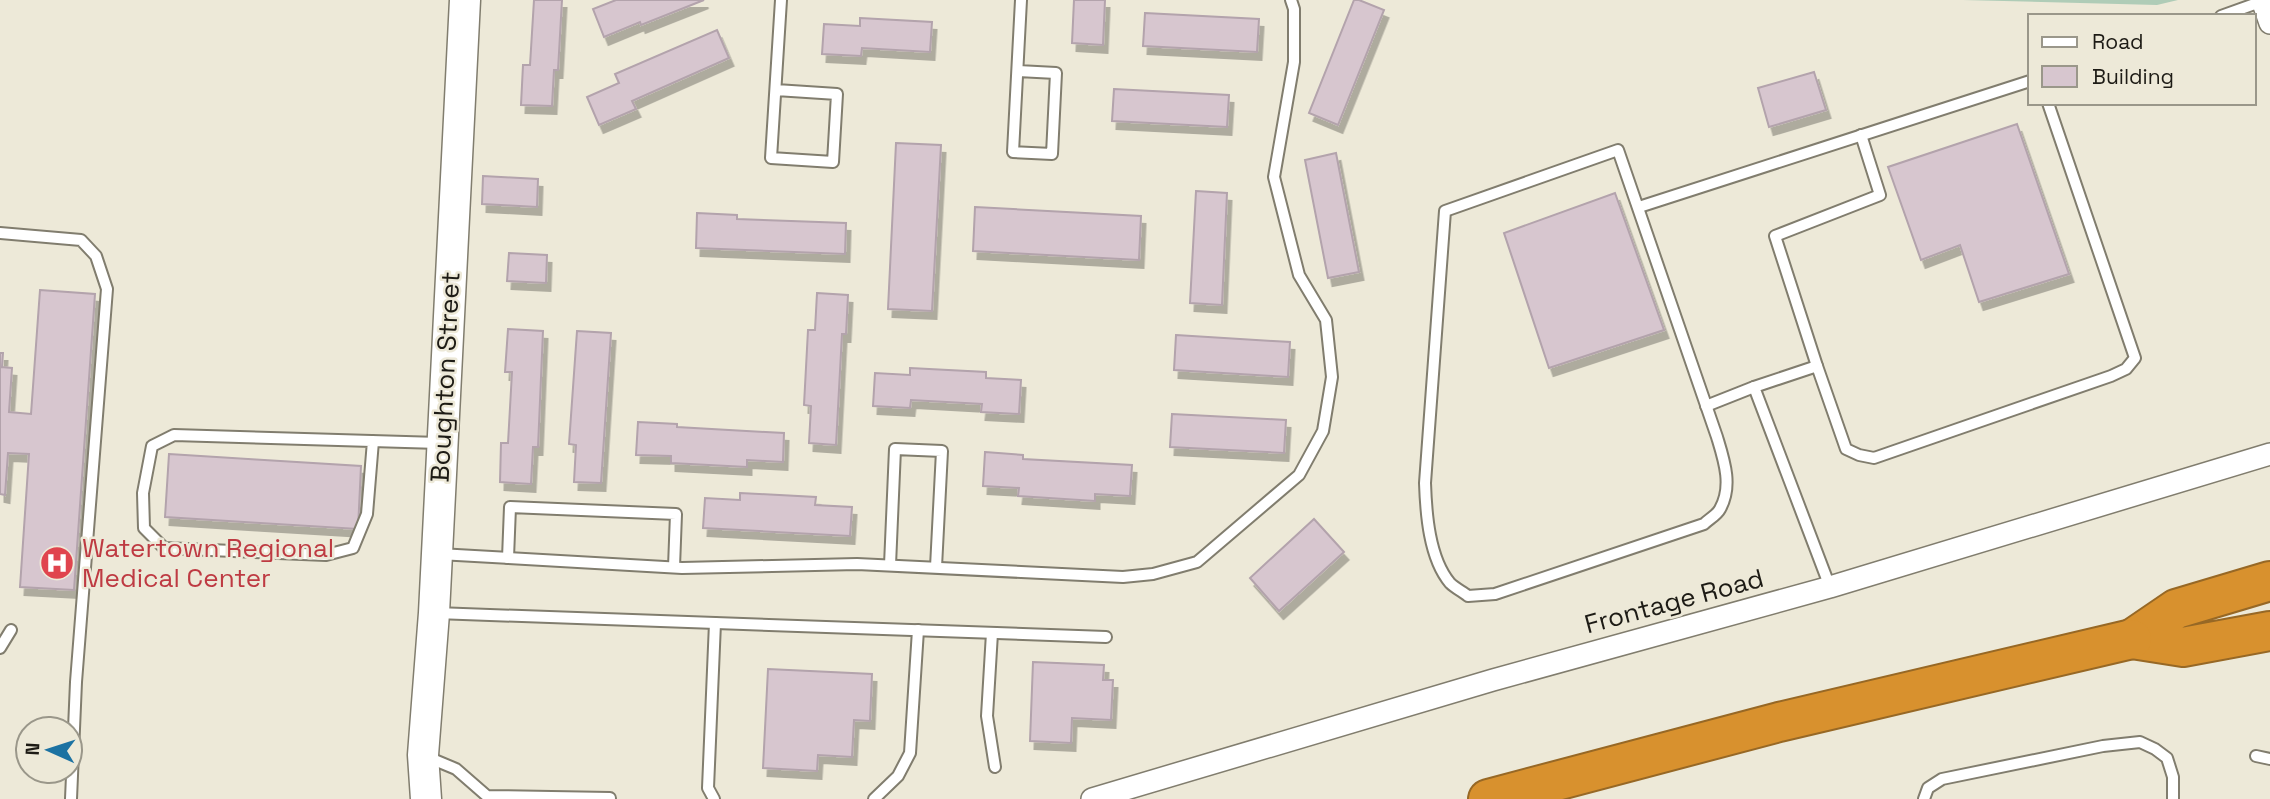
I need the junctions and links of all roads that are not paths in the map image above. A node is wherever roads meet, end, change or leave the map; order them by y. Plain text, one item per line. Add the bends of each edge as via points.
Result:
1 (464, 0) edge
2 (781, 0) edge
3 (1021, 0) edge
4 (1291, 0) edge
5 (2262, 1) edge
6 (2226, 14) edge
7 (2270, 23) edge
8 (1018, 71) junction
9 (2028, 81) edge
10 (775, 90) junction
11 (2049, 105) edge
12 (1861, 135) junction
13 (1639, 207) junction
14 (0, 233) edge
15 (1817, 366) junction
16 (1754, 387) junction
17 (1706, 406) junction
18 (373, 441) junction
19 (442, 444) junction
20 (2270, 454) edge
21 (437, 554) junction
22 (508, 558) junction
23 (890, 565) junction
24 (674, 567) junction
25 (936, 567) junction
26 (2270, 581) edge
27 (1830, 587) junction
28 (433, 613) junction
29 (715, 623) junction
30 (11, 630) dead end
31 (918, 630) junction
32 (2270, 631) edge
33 (992, 633) junction
34 (1105, 636) dead end
35 (2132, 639) junction
36 (0, 648) edge
37 (423, 755) junction
38 (2256, 757) dead end
39 (2270, 758) edge
40 (995, 767) dead end
41 (610, 798) edge
42 (71, 799) edge
43 (408, 799) edge
44 (426, 799) edge
45 (714, 799) edge
46 (874, 799) edge
47 (1092, 799) edge
48 (1488, 799) edge
49 (1924, 799) edge
50 (2173, 799) edge

1 - 19 street, Boughton Street
2 - 10 lane
3 - 8 lane
4 - 25 lane via 1294,62 1274,177 1299,275 1326,320 1332,377 1323,431 1299,475 1197,562 1153,574 1123,577
5 - 6 lane
5 - 7 street
8 - 8 lane via 1013,152 1052,154 1056,73
9 - 12 lane
10 - 10 lane via 771,158 833,162 837,94
11 - 15 lane via 2135,358 2126,369 1874,458 1846,449
12 - 13 lane
12 - 15 lane via 1880,195 1774,236
13 - 17 lane
13 - 17 lane via 1618,150 1445,211 1425,483 1426,523 1450,583 1468,596 1495,594 1704,524 1720,510 1726,494 1726,467
14 - 42 lane via 81,240 96,256 107,289
15 - 16 lane
16 - 17 lane
16 - 27 lane
18 - 18 lane via 174,435 152,446 144,528 164,548 326,555 353,548 367,514
18 - 19 lane
19 - 21 street, Boughton Street
20 - 27 street, Frontage Road
21 - 22 lane
21 - 28 street, Boughton Street
22 - 24 lane
22 - 24 lane via 510,507 676,514
23 - 24 lane
23 - 25 lane
23 - 25 lane via 895,449 942,451
26 - 35 highway via 2176,609
27 - 47 street, Frontage Road
28 - 29 lane
28 - 37 street, Boughton Street
29 - 31 lane
29 - 45 lane via 708,788
30 - 36 lane
31 - 33 lane
31 - 46 lane via 910,753 898,776
32 - 35 highway via 2183,647
33 - 34 lane
33 - 40 lane via 987,716
35 - 48 highway via 1779,722
37 - 41 lane via 456,769 486,796
37 - 43 street, Boughton Street
37 - 44 street, Boughton Street
38 - 39 lane
49 - 50 lane via 1927,788 1942,779 2103,746 2140,743 2167,758

